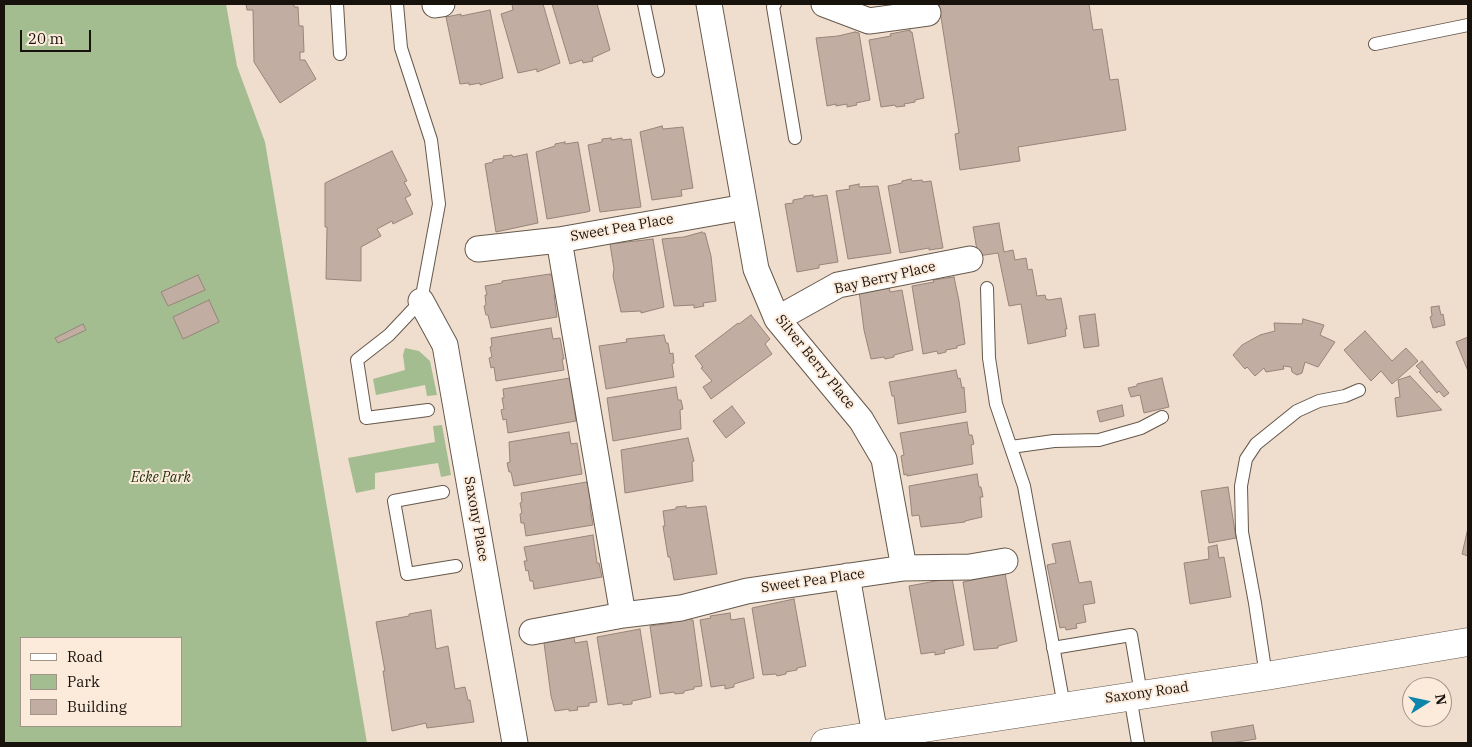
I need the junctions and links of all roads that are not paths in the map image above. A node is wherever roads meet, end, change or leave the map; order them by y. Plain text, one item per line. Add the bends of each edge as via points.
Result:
1 (337, 4) edge
2 (397, 4) edge
3 (644, 4) edge
4 (709, 4) edge
5 (775, 4) edge
6 (824, 4) edge
7 (928, 13) dead end
8 (1468, 25) edge
9 (1375, 44) dead end
10 (340, 54) dead end
11 (658, 71) dead end
12 (795, 138) dead end
13 (745, 207) junction
14 (559, 240) junction
15 (478, 249) dead end
16 (970, 259) dead end
17 (987, 288) dead end
18 (421, 300) junction
19 (777, 319) junction
20 (1359, 390) dead end
21 (428, 410) dead end
22 (1162, 417) dead end
23 (1011, 447) junction
24 (443, 492) dead end
25 (1005, 561) dead end
26 (456, 566) dead end
27 (904, 568) junction
28 (847, 576) junction
29 (623, 616) junction
30 (532, 632) dead end
31 (1468, 642) edge
32 (1053, 648) junction
33 (1266, 676) junction
34 (1135, 695) junction
35 (1064, 706) junction
36 (875, 735) junction
37 (515, 743) edge
38 (825, 743) edge
39 (1138, 743) edge

1 - 10 lane
2 - 18 lane via 401,48 431,140 439,204
3 - 11 lane
4 - 13 street, Silver Berry Place
5 - 12 lane
6 - 7 street via 869,21
8 - 9 lane
13 - 14 street, Sweet Pea Place
13 - 19 street, Silver Berry Place via 756,269
14 - 15 street, Sweet Pea Place
14 - 29 street, Sweet Pea Place
16 - 19 street, Bay Berry Place via 838,285
17 - 23 lane via 990,367 996,404
18 - 21 lane via 389,335 357,360 366,418
18 - 37 street, Saxony Place via 445,345
19 - 27 street, Silver Berry Place via 861,420 884,459
20 - 33 lane via 1296,411 1256,444 1246,459 1241,486 1242,532
22 - 23 lane via 1141,428 1099,440 1054,441
23 - 32 lane via 1024,486
24 - 26 lane via 394,501 406,574
25 - 27 street, Sweet Pea Place via 970,567
27 - 28 street, Sweet Pea Place
28 - 29 street, Sweet Pea Place via 747,591 681,608
28 - 36 street
29 - 30 street, Sweet Pea Place
31 - 33 street, Saxony Road
32 - 34 lane via 1131,635
32 - 35 lane
33 - 34 street, Saxony Road
34 - 35 street, Saxony Road
34 - 39 lane
35 - 36 street, Saxony Road
36 - 38 street, Saxony Road

